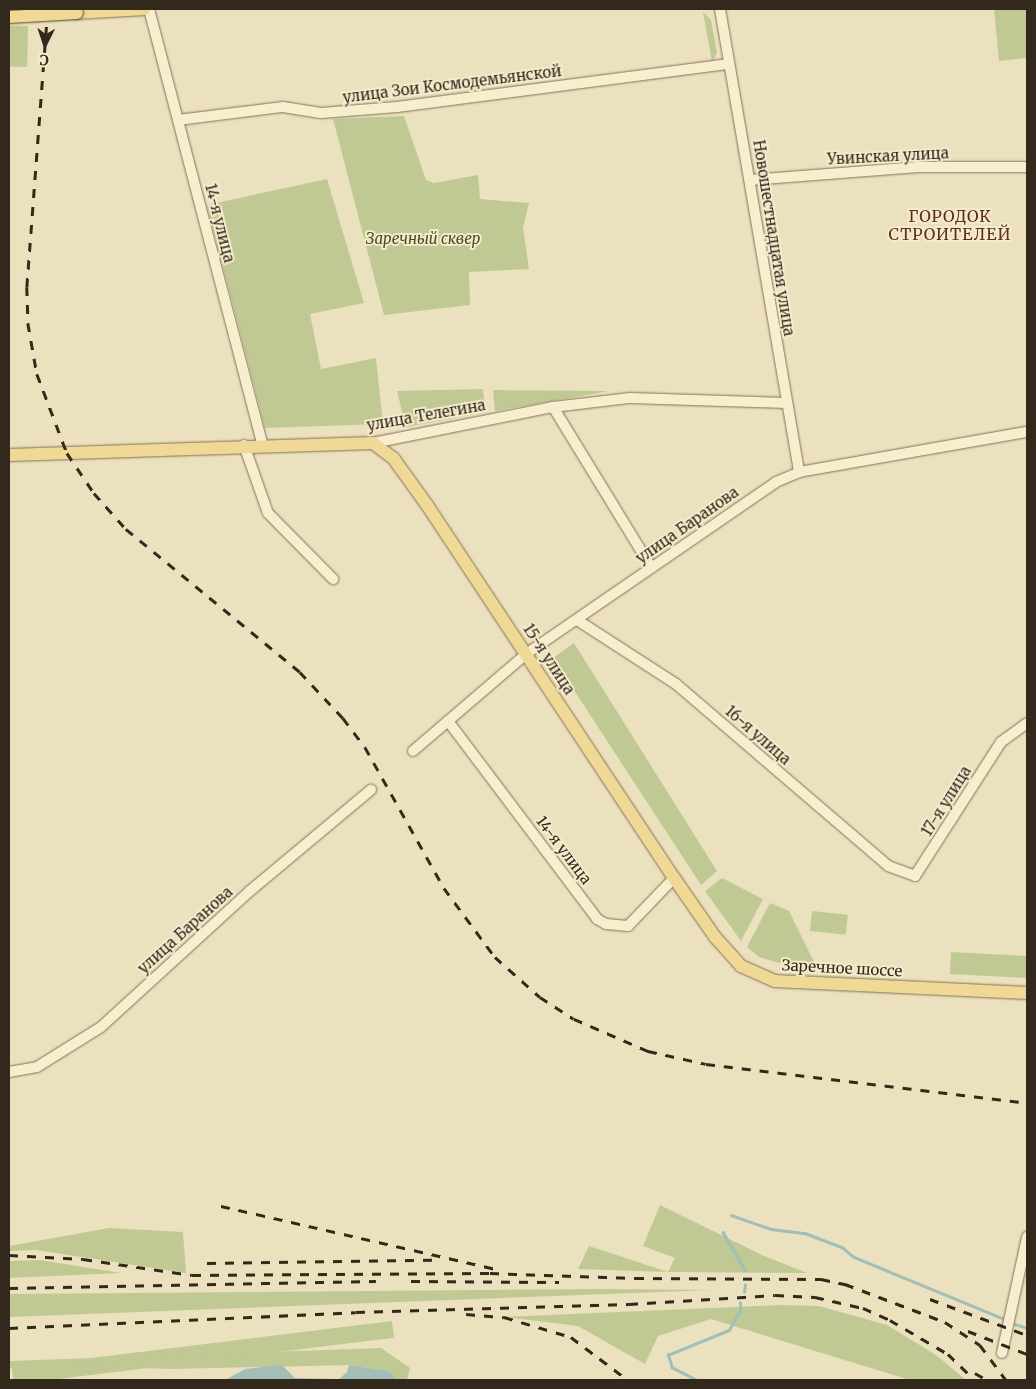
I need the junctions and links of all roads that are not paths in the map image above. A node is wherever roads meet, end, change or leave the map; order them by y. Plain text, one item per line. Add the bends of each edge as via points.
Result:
1 (144, 9) edge
2 (149, 9) edge
3 (720, 9) edge
4 (9, 17) edge
5 (730, 64) junction
6 (178, 120) junction
7 (1027, 167) edge
8 (750, 180) junction
9 (786, 403) junction
10 (554, 407) junction
11 (1027, 432) edge
12 (373, 443) junction
13 (262, 444) junction
14 (244, 445) junction
15 (9, 455) edge
16 (798, 472) junction
17 (651, 568) junction
18 (332, 578) dead end
19 (577, 620) junction
20 (526, 654) junction
21 (448, 720) junction
22 (1027, 723) edge
23 (413, 751) dead end
24 (371, 790) dead end
25 (915, 876) joint
26 (674, 878) junction
27 (690, 901) joint
28 (1027, 993) edge
29 (9, 1072) edge
30 (1027, 1237) edge
31 (1002, 1353) dead end

1 - 4 main road, bridge
2 - 6 street, 14-я улица
3 - 5 street, Новошестнадцатая улица
5 - 6 street, улица Зои Космодемьянской via 397,107 321,113 283,107
5 - 8 street, Новошестнадцатая улица
6 - 13 street, 14-я улица
7 - 8 street, Увинская улица via 918,167
8 - 9 street, Новошестнадцатая улица
9 - 10 street, улица Телегина via 630,398
9 - 16 street, Новошестнадцатая улица
10 - 12 street, улица Телегина
10 - 17 street
11 - 16 street, улица Баранова
12 - 13 main road, улица Телегина
12 - 20 main road, 15-я улица via 394,459
13 - 14 main road, улица Телегина
14 - 15 main road, улица Телегина
14 - 18 street via 268,513
16 - 17 street, улица Баранова via 776,482
17 - 19 street, улица Баранова
19 - 20 street, улица Баранова
19 - 25 street, 16-я улица via 676,684 888,866
20 - 21 street, улица Баранова
20 - 26 main road, 15-я улица
21 - 23 street, улица Баранова
21 - 26 street, 14-я улица via 597,919 606,924 628,926
22 - 25 street, 17-я улица via 1001,742
24 - 29 street, улица Баранова via 250,891 101,1027 36,1067
26 - 27 main road, 15-я улица
27 - 28 main road, Заречное шоссе via 715,937 741,966 775,981
30 - 31 street

